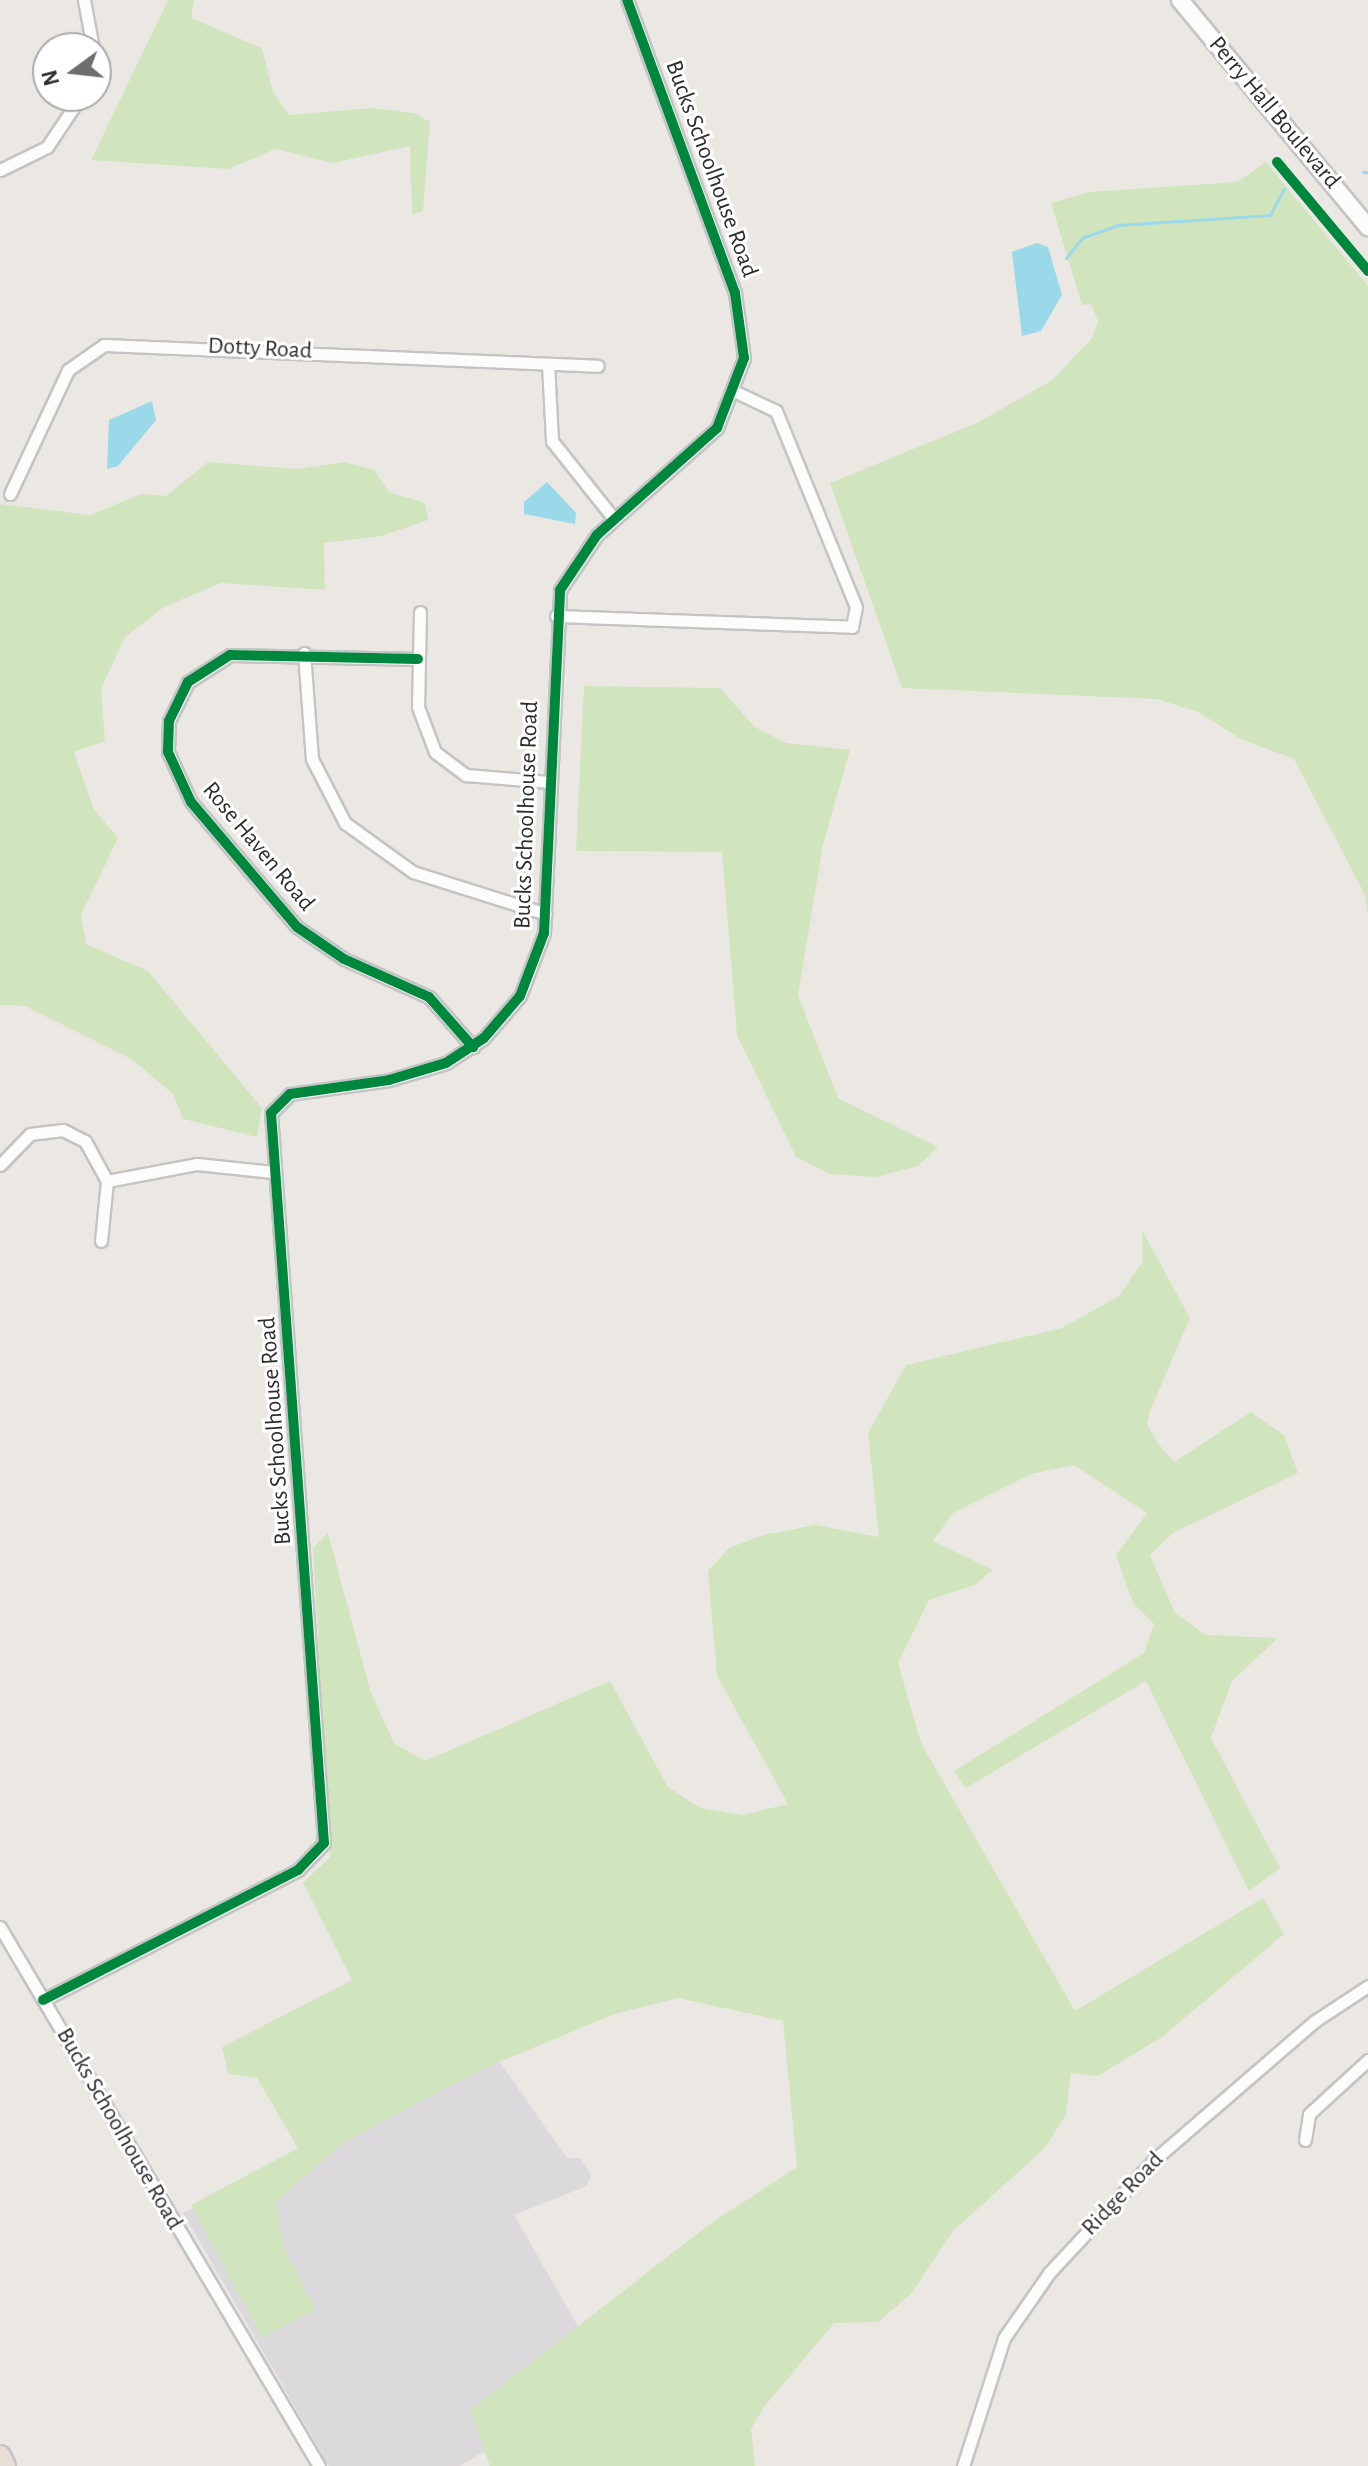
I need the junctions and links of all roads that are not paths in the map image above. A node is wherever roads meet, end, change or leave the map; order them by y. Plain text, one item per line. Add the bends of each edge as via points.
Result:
1 (84, 0) edge
2 (627, 0) edge
3 (1180, 0) edge
4 (90, 32) edge
5 (70, 112) edge
6 (0, 170) edge
7 (1368, 227) edge
8 (548, 364) junction
9 (598, 366) dead end
10 (736, 392) junction
11 (10, 494) dead end
12 (614, 519) junction
13 (420, 612) dead end
14 (556, 616) junction
15 (304, 653) junction
16 (418, 659) junction
17 (550, 782) junction
18 (546, 914) junction
19 (473, 1047) junction
20 (0, 1165) edge
21 (273, 1172) junction
22 (107, 1181) junction
23 (101, 1241) dead end
24 (0, 1927) edge
25 (1363, 1989) edge
26 (43, 2000) junction
27 (1368, 2002) edge
28 (1368, 2060) edge
29 (1305, 2140) dead end
30 (0, 2456) edge
31 (5, 2466) edge
32 (319, 2466) edge
33 (963, 2466) edge

1 - 4 street
2 - 10 street, Bucks Schoolhouse Road via 735,293 744,344
3 - 7 main road, Perry Hall Boulevard
5 - 6 street via 47,147
8 - 9 street, Dotty Road
8 - 11 street, Dotty Road via 104,345 68,370
8 - 12 street via 552,441
10 - 12 street, Bucks Schoolhouse Road via 700,448
10 - 14 street via 776,411 856,607 852,627
12 - 14 street, Bucks Schoolhouse Road via 570,568
13 - 16 street
14 - 17 street, Bucks Schoolhouse Road
15 - 16 street, Rose Haven Road
15 - 18 street via 312,759 345,823 413,872
15 - 19 street, Rose Haven Road via 245,652 200,670 169,721 172,766 191,802 297,927 344,959 429,997
16 - 17 street via 419,719 445,762 479,779
17 - 18 street, Bucks Schoolhouse Road
18 - 19 street, Bucks Schoolhouse Road via 541,948 520,996
19 - 21 street, Bucks Schoolhouse Road via 413,1075 285,1096 273,1107
20 - 22 street via 30,1134 63,1130 96,1153
21 - 22 street via 197,1164
21 - 26 street, Bucks Schoolhouse Road via 300,1448 324,1843 298,1870
22 - 23 street
24 - 26 street
25 - 27 street
25 - 33 street, Ridge Road via 1155,2159 1049,2273 1004,2338
26 - 32 street, Bucks Schoolhouse Road
28 - 29 street via 1309,2114
30 - 31 highway

